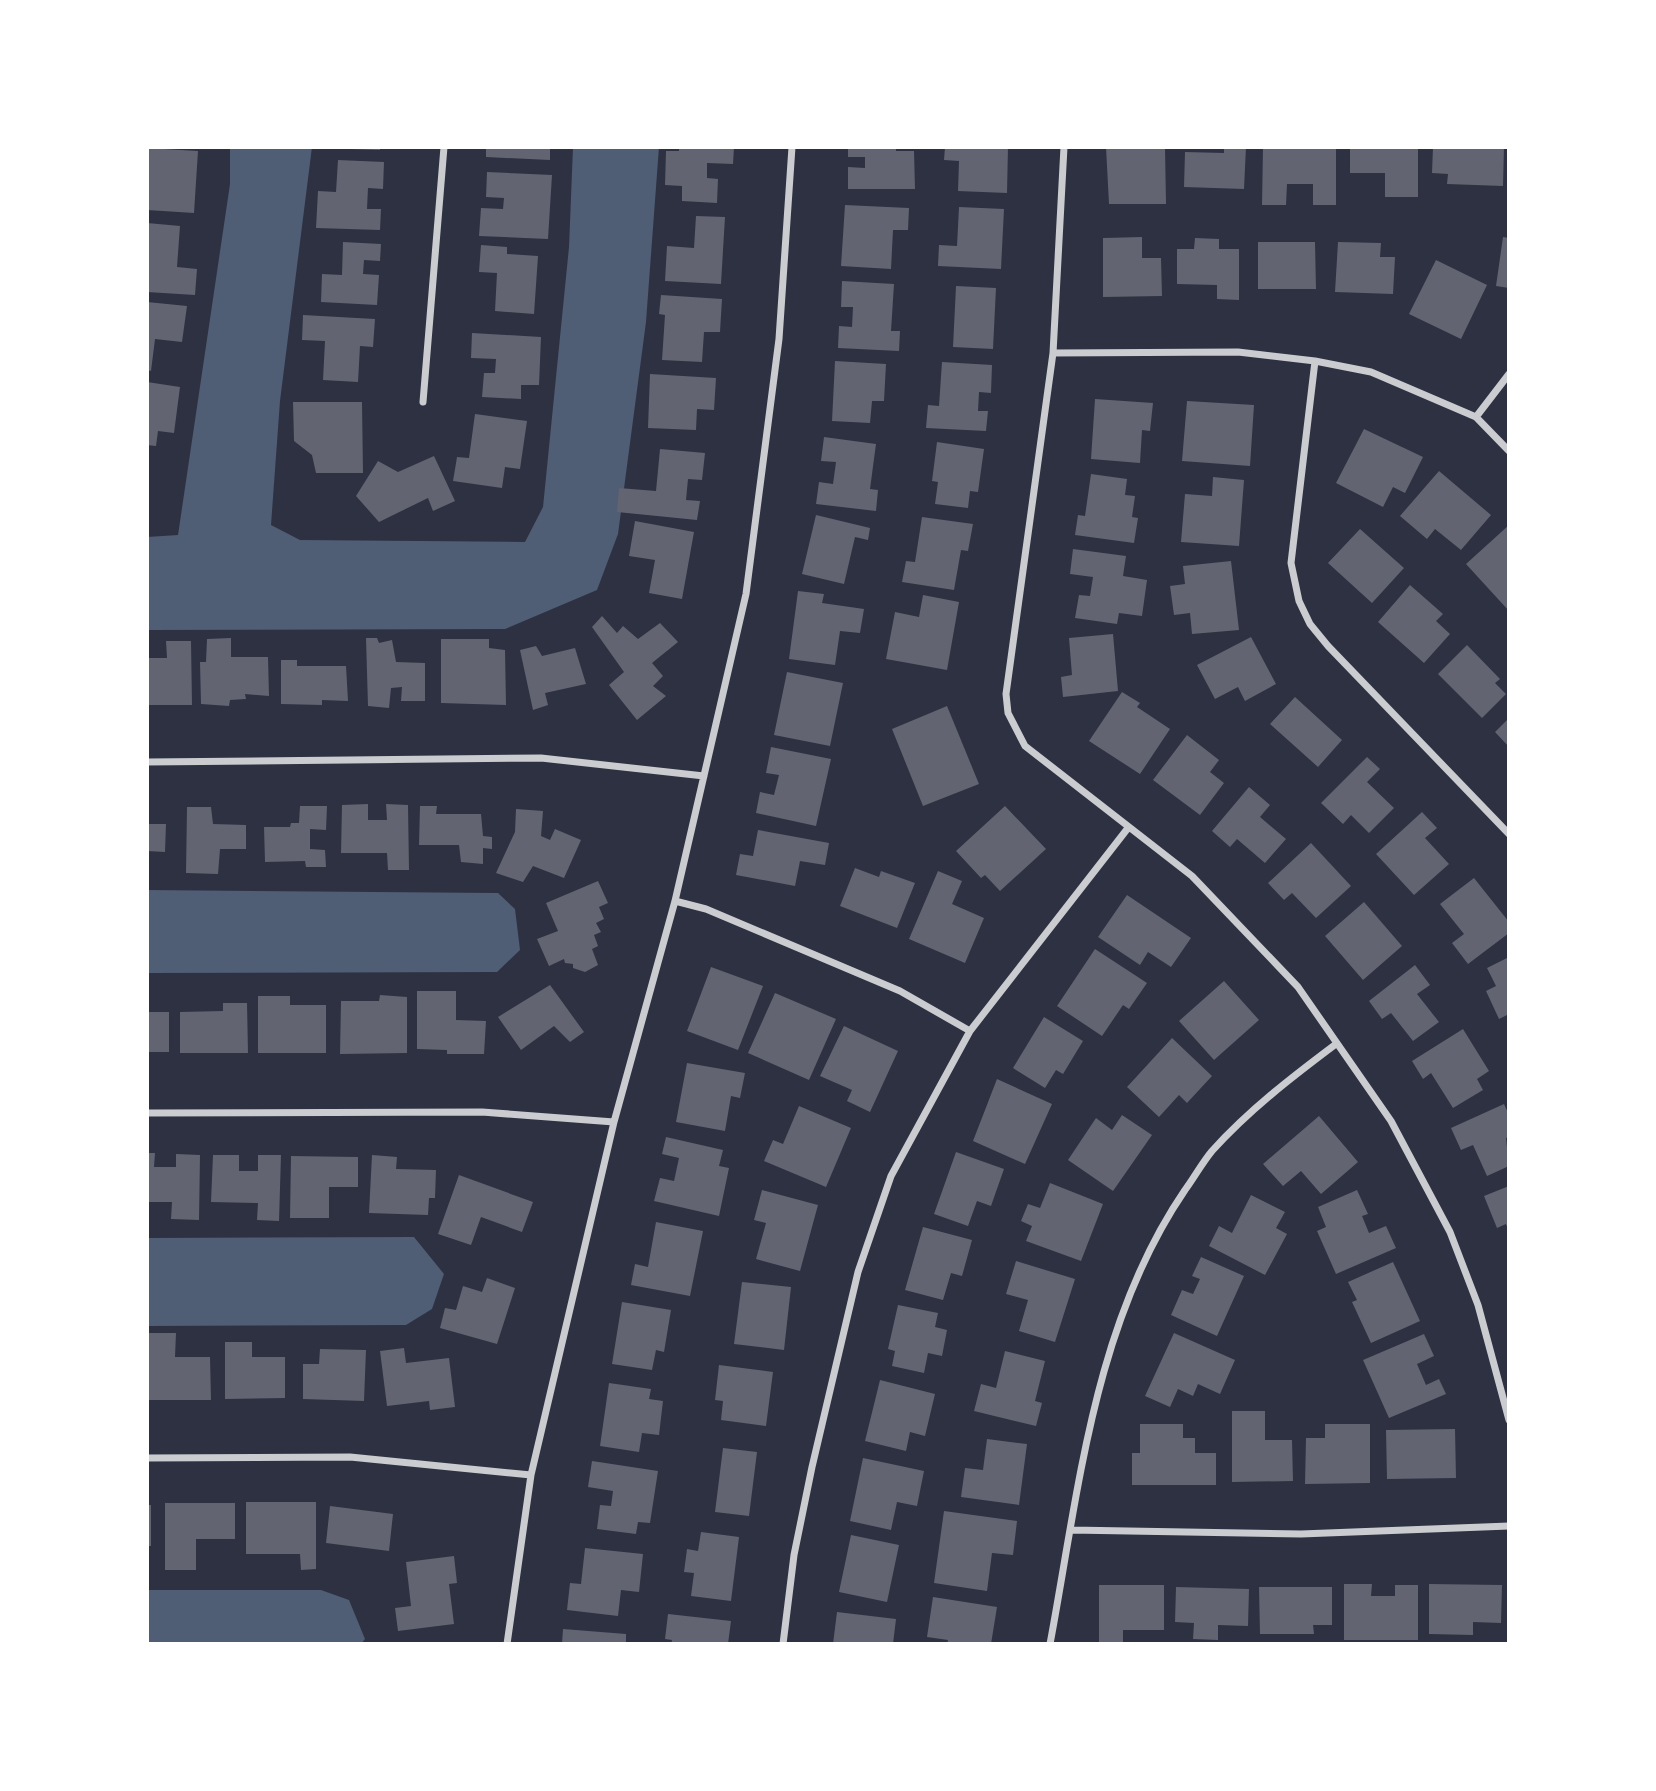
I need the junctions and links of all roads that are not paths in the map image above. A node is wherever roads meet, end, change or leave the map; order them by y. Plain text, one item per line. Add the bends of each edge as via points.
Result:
1 (444, 147) edge
2 (792, 147) edge
3 (1064, 147) edge
4 (1053, 353) junction
5 (1315, 361) junction
6 (1509, 374) edge
7 (424, 402) dead end
8 (1476, 417) junction
9 (1509, 451) edge
10 (147, 762) edge
11 (704, 776) junction
12 (1128, 828) junction
13 (1509, 834) edge
14 (675, 901) junction
15 (970, 1031) junction
16 (1336, 1044) junction
17 (147, 1113) edge
18 (614, 1122) junction
19 (1509, 1420) edge
20 (147, 1458) edge
21 (531, 1475) junction
22 (1509, 1526) edge
23 (1071, 1530) junction
24 (507, 1644) edge
25 (783, 1644) edge
26 (1050, 1644) edge

1 - 7 street
2 - 11 street via 779,339 746,594
3 - 4 street
4 - 5 street via 1238,352
4 - 12 street via 1006,694 1008,713 1025,746
5 - 8 street via 1371,372
5 - 13 street via 1291,563 1299,601 1328,646
6 - 8 street
8 - 9 street
10 - 11 street via 541,758
11 - 14 street
12 - 15 street
12 - 16 street via 1192,876 1249,933 1298,987
14 - 15 street via 706,909 900,991
14 - 18 street
15 - 25 street via 891,1176 858,1272 794,1555
16 - 19 street via 1391,1121 1450,1232 1478,1305
16 - 23 street via 1266,1097 1210,1153 1161,1225 1132,1284 1112,1340
17 - 18 street via 482,1112
18 - 21 street
20 - 21 street via 350,1457
21 - 24 street
22 - 23 street via 1301,1534
23 - 26 street

